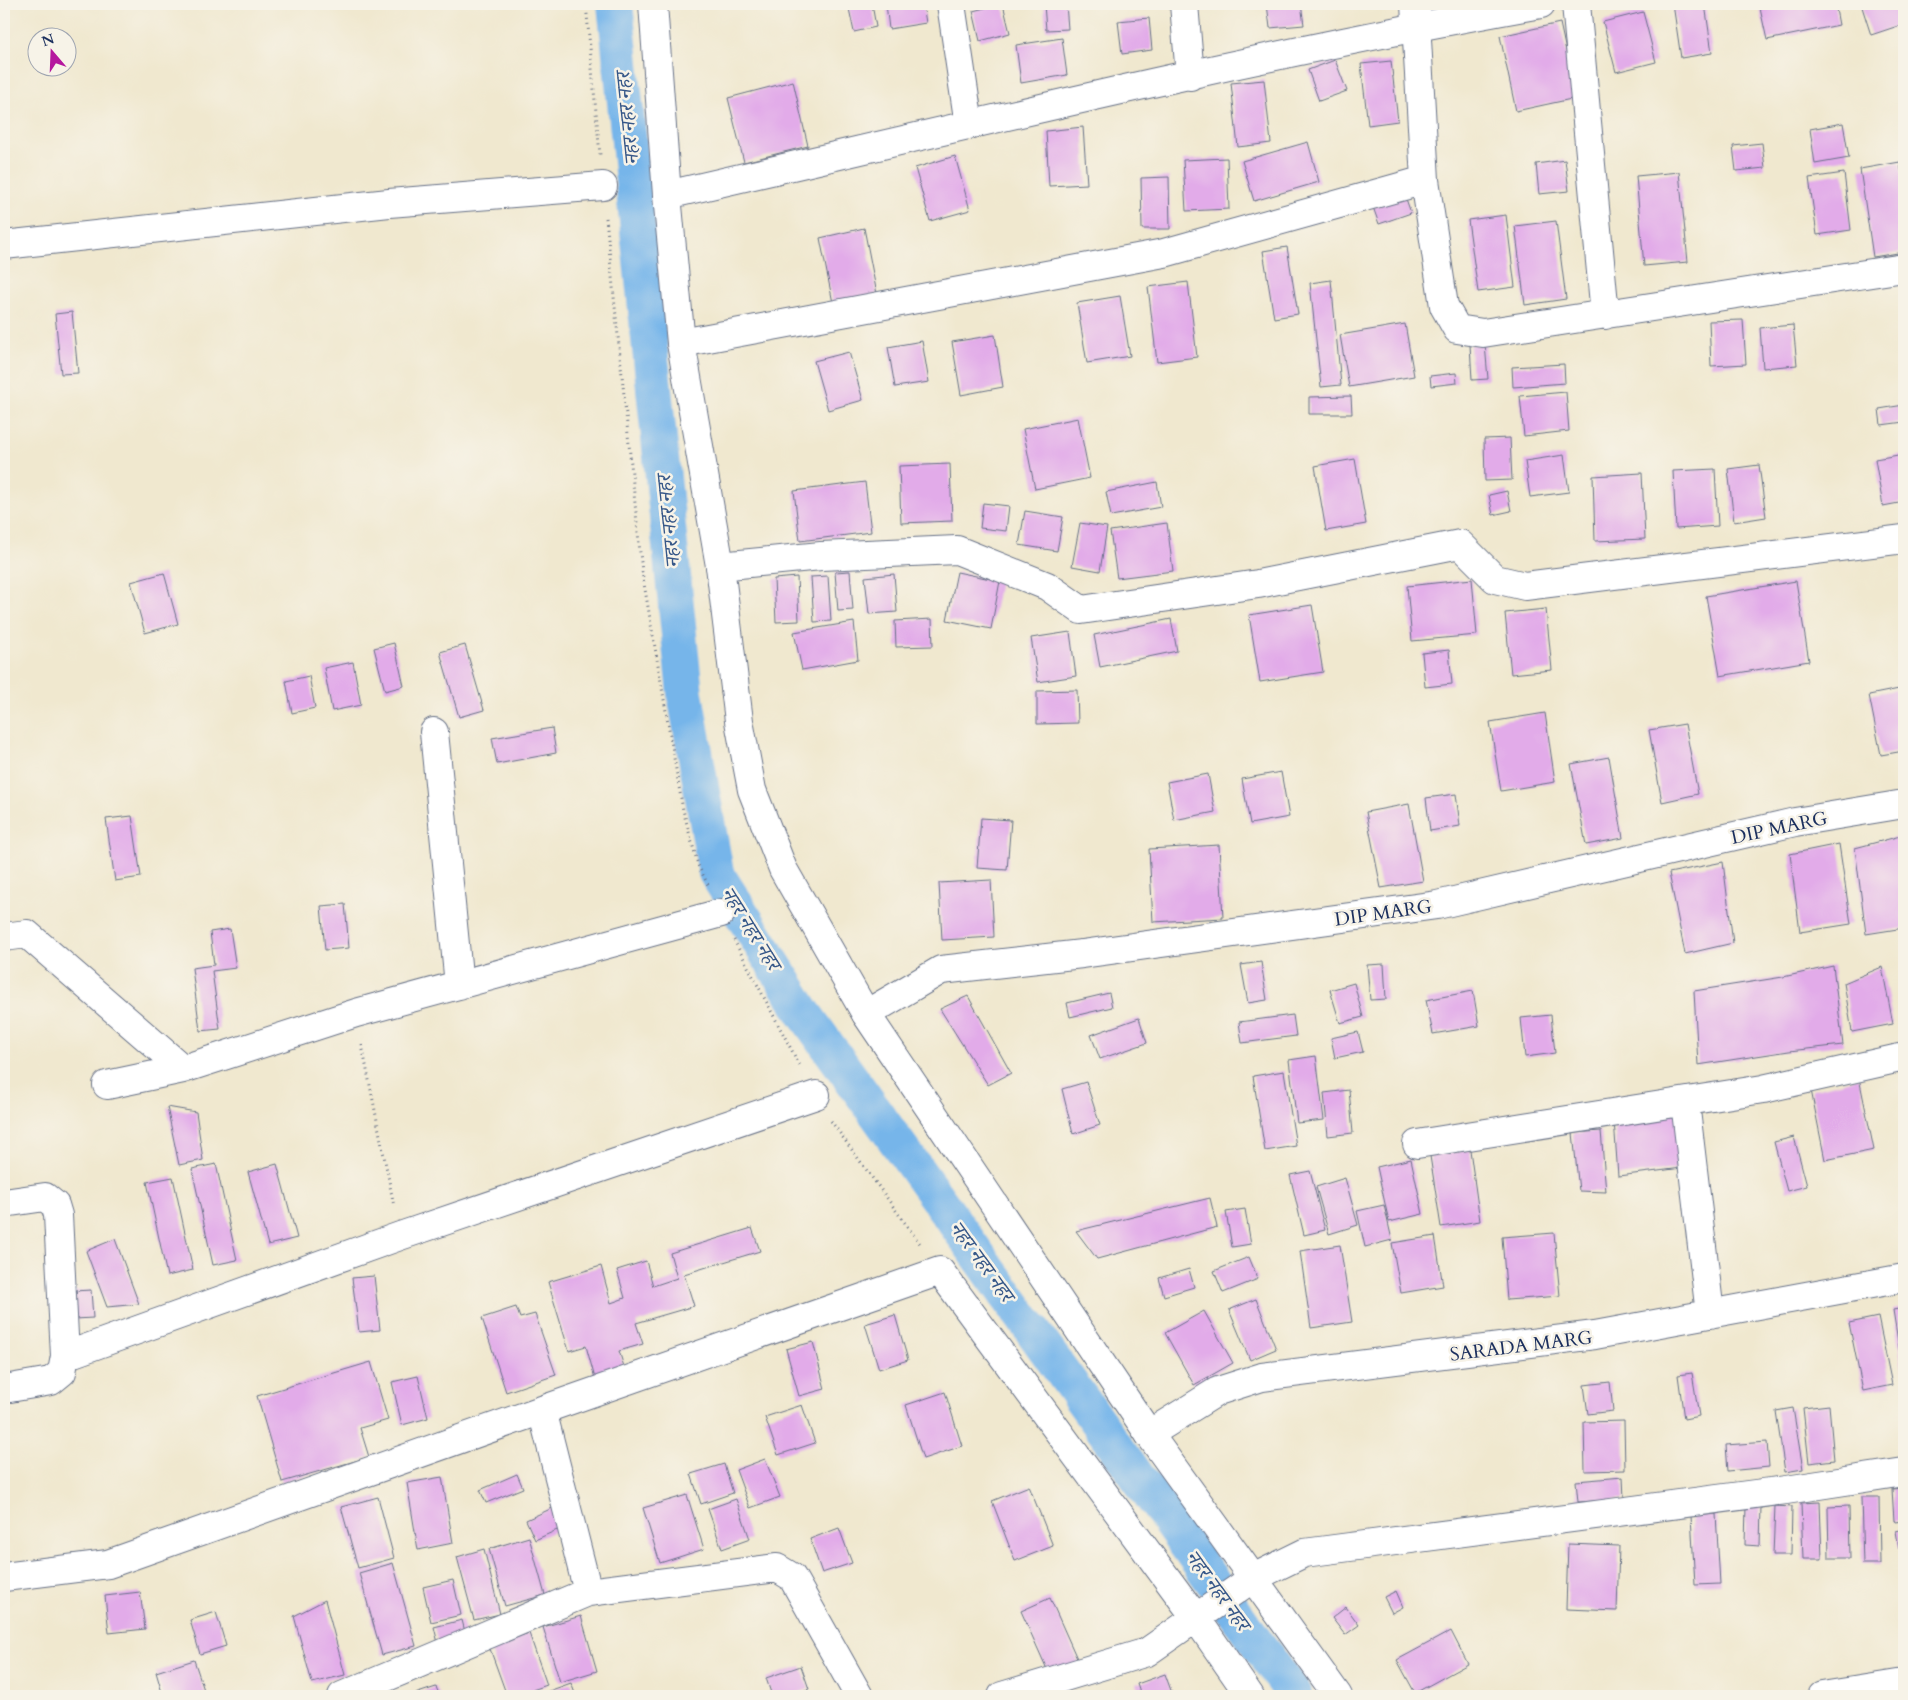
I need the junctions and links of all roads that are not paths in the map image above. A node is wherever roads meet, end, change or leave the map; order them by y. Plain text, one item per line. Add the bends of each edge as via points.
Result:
1 (653, 4) edge
2 (951, 4) edge
3 (1184, 4) edge
4 (1542, 4) edge
5 (1576, 4) edge
6 (1416, 15) edge
7 (1190, 76) junction
8 (970, 125) junction
9 (1425, 180) junction
10 (603, 186) road end
11 (667, 195) junction
12 (4, 246) edge
13 (1904, 268) edge
14 (1605, 315) junction
15 (681, 344) junction
16 (1904, 540) edge
17 (720, 566) junction
18 (434, 732) dead end
19 (1904, 804) edge
20 (721, 913) road end
21 (4, 937) edge
22 (459, 985) junction
23 (866, 1014) junction
24 (1904, 1057) edge
25 (183, 1069) junction
26 (106, 1085) dead end
27 (816, 1095) road end
28 (1685, 1102) junction
29 (1417, 1144) dead end
30 (4, 1203) edge
31 (1904, 1278) edge
32 (1710, 1314) junction
33 (65, 1356) junction
34 (4, 1388) edge
35 (542, 1410) junction
36 (1149, 1434) junction
37 (1904, 1472) edge
38 (4, 1577) edge
39 (1246, 1582) junction
40 (588, 1592) junction
41 (1199, 1616) junction
42 (1904, 1682) edge
43 (342, 1696) edge
44 (859, 1696) edge
45 (1002, 1696) edge
46 (1250, 1696) edge
47 (1338, 1696) edge
48 (1822, 1696) edge

1 - 11 street
2 - 8 street
3 - 7 street
4 - 6 street
5 - 14 street
6 - 7 street
6 - 9 street
7 - 8 street
8 - 11 street
9 - 14 street via 1444,306 1457,329 1483,333
9 - 15 street via 1164,253
10 - 12 street via 390,202
11 - 15 street
13 - 14 street
15 - 17 street
16 - 17 street via 1525,586 1495,579 1460,544 1258,584 1081,610 1047,586 957,550 821,556
17 - 23 street via 739,721 752,790 783,869
18 - 22 street
19 - 23 street, DIP MARG via 1795,822 1436,905 941,970
20 - 22 street
21 - 25 street via 28,934
22 - 25 street via 356,1013
23 - 36 street
24 - 28 street via 1764,1089
25 - 26 street
27 - 33 street via 400,1236
28 - 29 street
28 - 32 street
30 - 33 street via 45,1197 55,1205
31 - 32 street, SARADA MARG
32 - 36 street, SARADA MARG via 1595,1336 1262,1378 1218,1391
33 - 34 street via 62,1372 51,1381
35 - 38 street via 108,1564
35 - 40 street
35 - 41 street via 940,1271
36 - 39 street
37 - 39 street via 1304,1553
39 - 41 street
39 - 47 street
40 - 43 street
40 - 44 street via 777,1568 792,1578
41 - 45 street via 1147,1652
41 - 46 street
42 - 48 street

